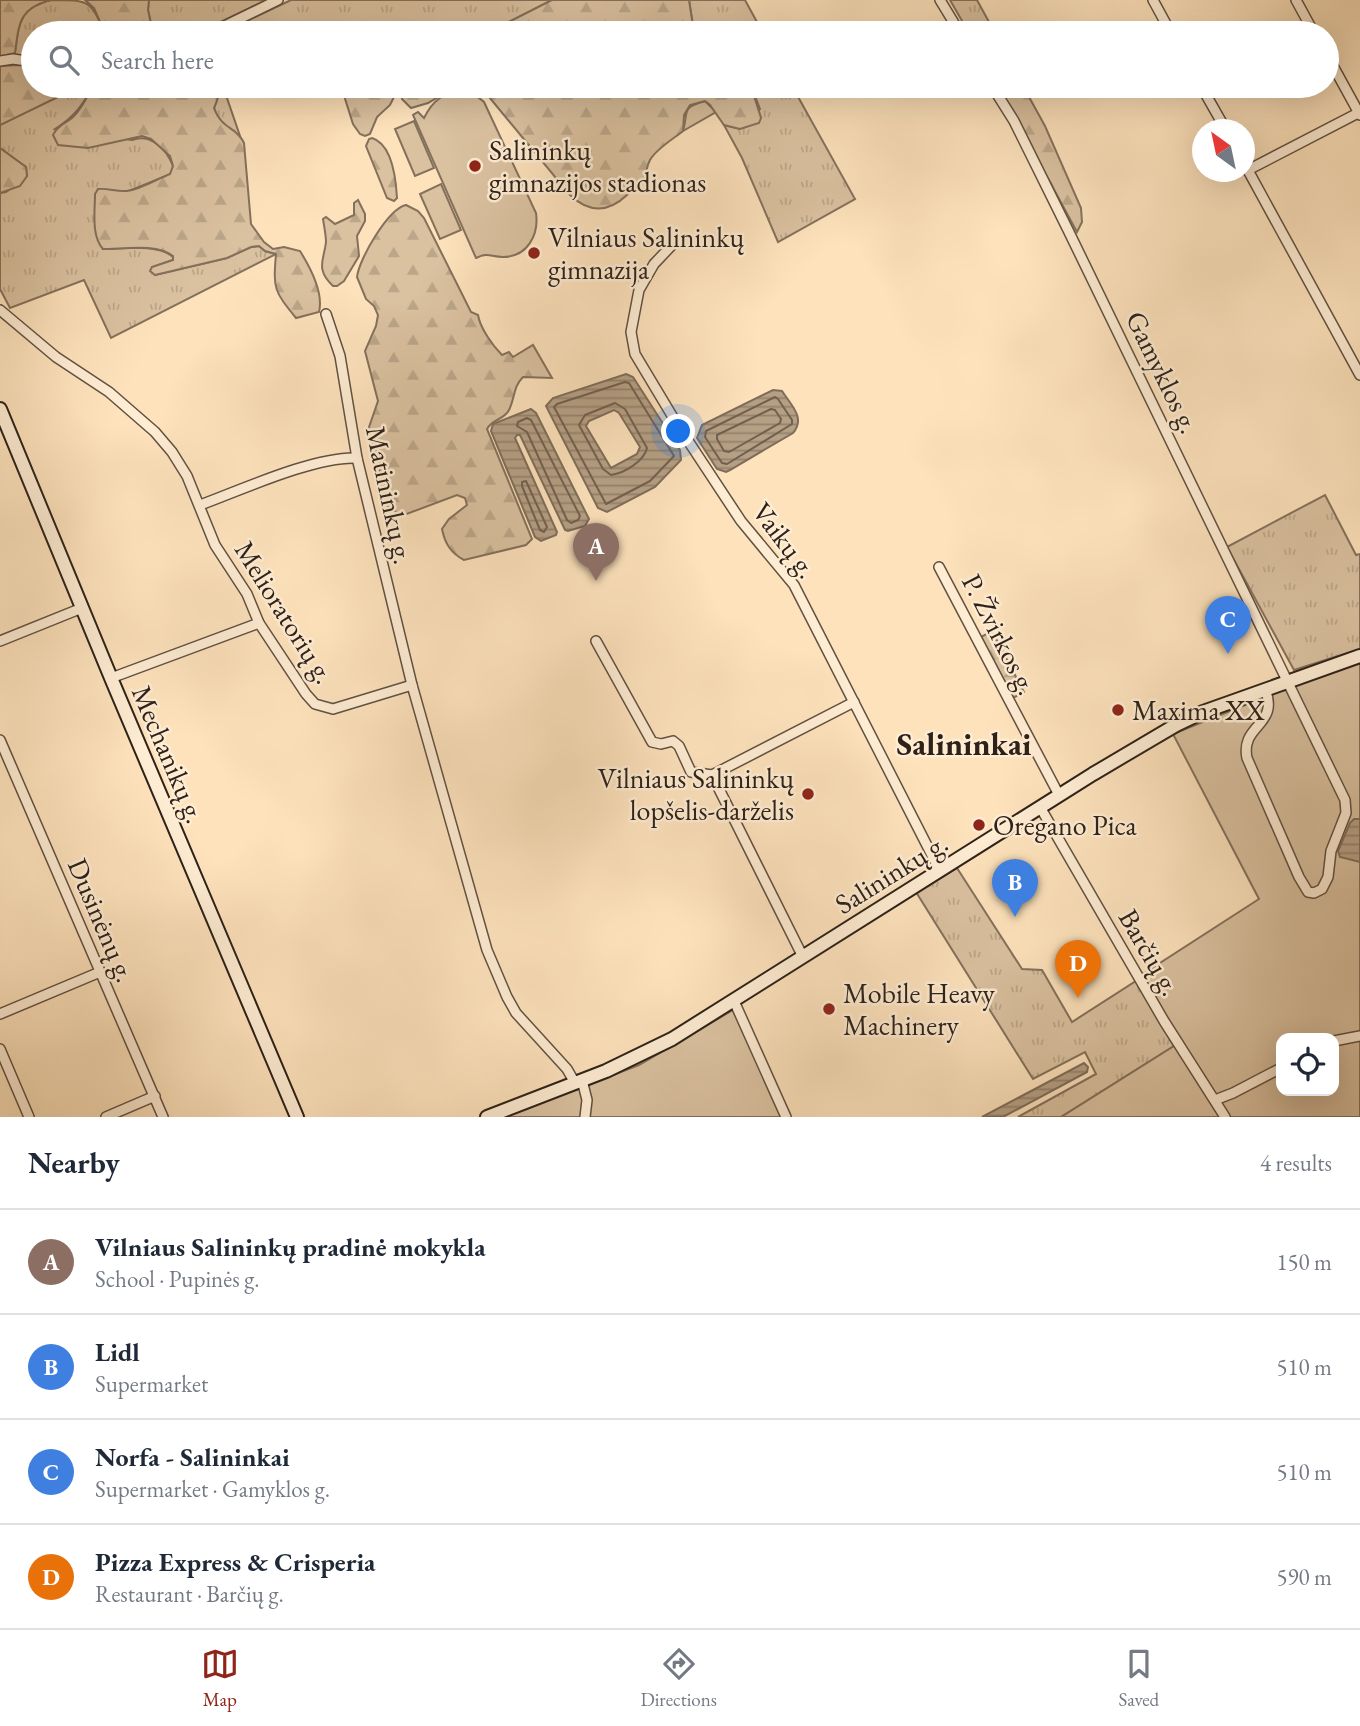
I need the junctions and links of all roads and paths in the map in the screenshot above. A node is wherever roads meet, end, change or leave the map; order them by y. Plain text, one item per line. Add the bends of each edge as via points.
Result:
1 (278, 0) edge
2 (940, 0) edge
3 (1153, 0) edge
4 (1296, 0) edge
5 (235, 21) edge
6 (953, 21) edge
7 (1164, 21) edge
8 (1307, 21) edge
9 (21, 60) edge
10 (0, 61) edge
11 (1339, 77) edge
12 (1000, 98) edge
13 (1208, 98) edge
14 (1359, 113) edge
15 (1220, 119) edge
16 (1255, 163) edge
17 (1254, 182) edge
18 (672, 245) dead end
19 (0, 310) edge
20 (326, 314) dead end
21 (1360, 375) edge
22 (0, 409) edge
23 (357, 458) junction
24 (200, 505) junction
25 (939, 567) dead end
26 (82, 608) junction
27 (260, 622) junction
28 (0, 640) edge
29 (596, 641) dead end
30 (1360, 656) edge
31 (111, 678) junction
32 (1287, 681) junction
33 (412, 685) junction
34 (1265, 689) junction
35 (854, 702) junction
36 (0, 740) edge
37 (712, 775) junction
38 (1059, 796) junction
39 (1040, 807) junction
40 (940, 871) junction
41 (803, 957) junction
42 (100, 972) junction
43 (734, 1001) junction
44 (0, 1014) edge
45 (1360, 1036) edge
46 (1339, 1040) edge
47 (0, 1049) edge
48 (1276, 1070) edge
49 (578, 1081) junction
50 (155, 1096) junction
51 (1215, 1100) junction
52 (29, 1117) edge
53 (106, 1117) edge
54 (163, 1117) edge
55 (297, 1117) edge
56 (487, 1117) edge
57 (585, 1117) edge
58 (786, 1117) edge
59 (1224, 1117) edge

1 - 5 street
2 - 6 street
3 - 7 street
4 - 8 street
9 - 10 street
11 - 14 street
12 - 32 street, Gamyklos g.
13 - 15 street
14 - 16 street
17 - 21 street
18 - 35 street, Vaikų g. via 639,290 631,332 635,354 741,521 794,585
19 - 24 street, Melioratorių g. via 155,432 187,476
20 - 23 street, Matininkų g. via 340,356
22 - 26 main road, Mechanikų g.
23 - 24 street via 332,459
23 - 33 street, Matininkų g.
24 - 27 street, Melioratorių g. via 215,545
25 - 38 street, P. Žvirkos g.
26 - 28 street
26 - 31 main road, Mechanikų g.
27 - 31 street
27 - 33 street, Melioratorių g. via 306,694 323,707 333,709
29 - 37 street via 652,741 673,741 691,772
30 - 32 main road, Salininkų g.
31 - 55 main road, Mechanikų g.
32 - 34 main road, Salininkų g.
32 - 34 street, Gamyklos g. via 1347,810 1331,851 1326,884 1314,893 1299,877 1247,758 1248,740 1269,712
33 - 49 street via 492,962 516,1013
34 - 38 main road, Salininkų g. via 1176,725
35 - 37 street
35 - 40 street, Vaikų g.
36 - 42 street, Dusinėnų g.
37 - 41 street
38 - 39 main road, Salininkų g.
39 - 40 main road, Salininkų g.
39 - 51 street, Barčių g.
40 - 41 main road, Salininkų g.
41 - 43 main road, Salininkų g.
42 - 44 street
42 - 50 street, Dusinėnų g.
43 - 49 main road, Salininkų g. via 652,1050
43 - 58 street
45 - 46 street
47 - 52 street
48 - 51 street
49 - 56 main road, Salininkų g.
49 - 57 street via 587,1100
50 - 53 street
50 - 54 street, Dusinėnų g.
51 - 59 street, Barčių g.

